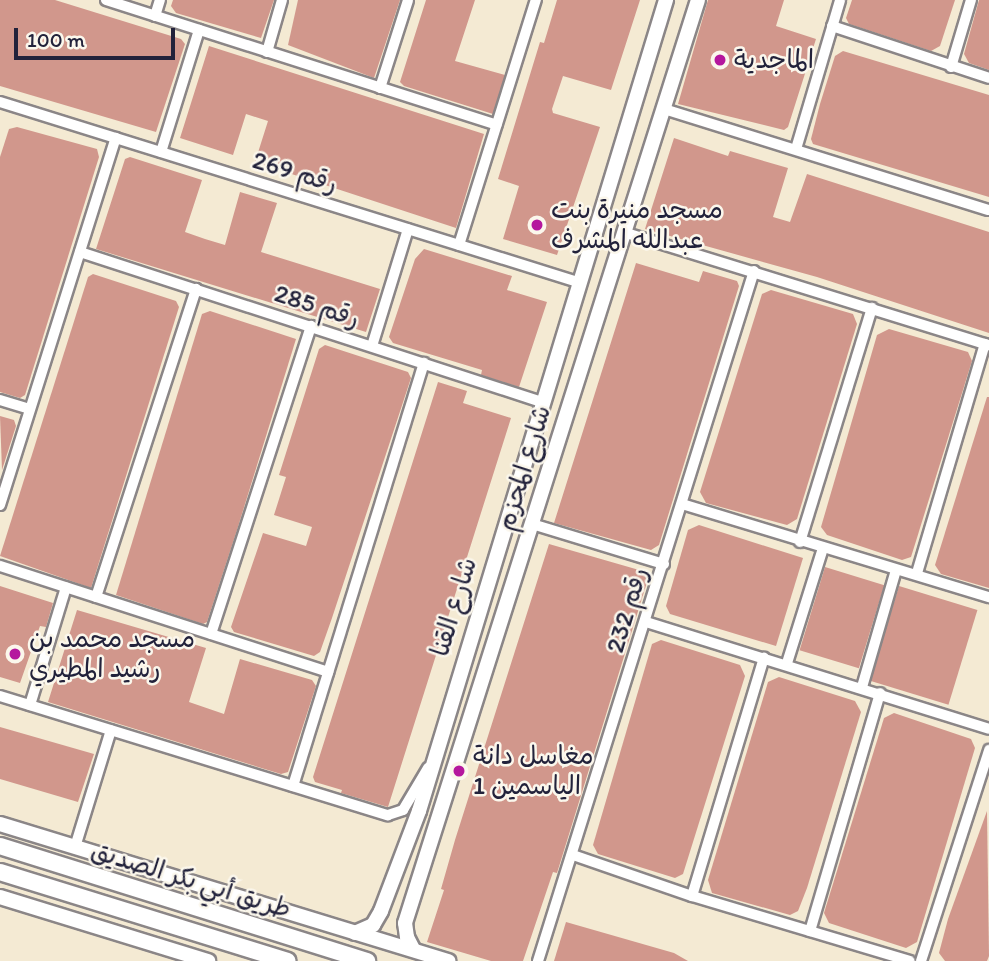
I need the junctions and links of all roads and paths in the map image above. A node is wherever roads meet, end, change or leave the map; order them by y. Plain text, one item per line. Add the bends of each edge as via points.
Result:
1 (106, 0) edge
2 (160, 0) edge
3 (282, 0) edge
4 (408, 0) edge
5 (536, 0) edge
6 (666, 0) edge
7 (698, 0) edge
8 (840, 0) edge
9 (971, 0) edge
10 (155, 16) junction
11 (832, 26) junction
12 (199, 30) junction
13 (267, 51) junction
14 (951, 66) junction
15 (989, 78) edge
16 (380, 88) junction
17 (0, 102) edge
18 (664, 109) junction
19 (497, 125) junction
20 (116, 138) junction
21 (796, 149) junction
22 (162, 152) junction
23 (989, 210) edge
24 (408, 229) junction
25 (623, 232) junction
26 (459, 246) junction
27 (80, 252) junction
28 (754, 271) junction
29 (578, 282) junction
30 (196, 289) junction
31 (872, 308) junction
32 (311, 326) junction
33 (987, 345) edge
34 (372, 346) junction
35 (424, 363) junction
36 (0, 400) edge
37 (541, 402) junction
38 (30, 409) junction
39 (682, 504) junction
40 (0, 505) edge
41 (543, 527) junction
42 (800, 542) junction
43 (823, 548) junction
44 (664, 564) junction
45 (0, 566) edge
46 (896, 570) junction
47 (917, 573) junction
48 (66, 587) junction
49 (96, 597) junction
50 (989, 597) edge
51 (646, 622) junction
52 (211, 634) junction
53 (764, 658) junction
54 (786, 663) junction
55 (328, 672) junction
56 (862, 687) junction
57 (880, 693) junction
58 (0, 696) edge
59 (30, 705) junction
60 (989, 729) edge
61 (111, 730) junction
62 (989, 750) edge
63 (435, 756) junction
64 (455, 773) junction
65 (293, 786) junction
66 (419, 811) junction
67 (0, 824) edge
68 (0, 846) edge
69 (75, 847) junction
70 (573, 855) junction
71 (0, 872) edge
72 (692, 896) junction
73 (0, 897) edge
74 (810, 931) junction
75 (355, 933) junction
76 (413, 949) junction
77 (208, 961) edge
78 (288, 961) edge
79 (367, 961) edge
80 (449, 961) edge
81 (538, 961) edge
82 (910, 961) edge
83 (921, 961) edge

1 - 10 street
2 - 10 street
3 - 13 street
4 - 16 street
5 - 19 street
6 - 29 street, شارع القنا
7 - 18 street, شارع المحزم
8 - 11 street
9 - 14 street
10 - 12 street
11 - 14 street
11 - 21 street
12 - 13 street
12 - 22 street
13 - 16 street
14 - 15 street
16 - 19 street
17 - 20 street, رقم 269
18 - 21 street
18 - 25 street, شارع المحزم
19 - 26 street
20 - 22 street, رقم 269
20 - 27 street
21 - 23 street
22 - 24 street, رقم 269
24 - 26 street, رقم 269
24 - 34 street
25 - 28 street
25 - 41 street, شارع المحزم
26 - 29 street, رقم 269
27 - 30 street, رقم 285
27 - 38 street
28 - 31 street
28 - 39 street, رقم 232
29 - 37 street, شارع القنا
30 - 32 street, رقم 285
30 - 49 street
31 - 33 street
31 - 42 street
32 - 34 street, رقم 285
32 - 52 street
33 - 47 street
34 - 35 street, رقم 285
35 - 37 street, رقم 285
35 - 55 street
36 - 38 street
37 - 63 street, شارع القنا
38 - 40 street
39 - 42 street
39 - 44 street, رقم 232
41 - 44 street
41 - 64 street, شارع المحزم
42 - 43 street
43 - 46 street
43 - 54 street
44 - 51 street, رقم 232
45 - 48 street
46 - 47 street
46 - 56 street
47 - 50 street
48 - 49 street
48 - 59 street
49 - 52 street
51 - 53 street
51 - 70 street, رقم 232
52 - 55 street
53 - 54 street
53 - 72 street
54 - 56 street
55 - 65 street
56 - 57 street
57 - 60 street
57 - 74 street
58 - 59 street
59 - 61 street
61 - 65 street
61 - 69 street
62 - 83 street
63 - 65 street via 403,810 388,815
63 - 66 street, شارع القنا
64 - 66 street via 434,834 427,841 420,842 412,834
64 - 76 street, شارع المحزم via 405,923
66 - 75 street, شارع القنا via 381,911 373,925
67 - 69 street
68 - 79 main road, طريق أبي بكر الصديق
69 - 75 street
70 - 72 street
70 - 81 street, رقم 232
71 - 78 main road, طريق أبي بكر الصديق
72 - 74 street
73 - 77 street
74 - 82 street
75 - 76 street
76 - 80 street

